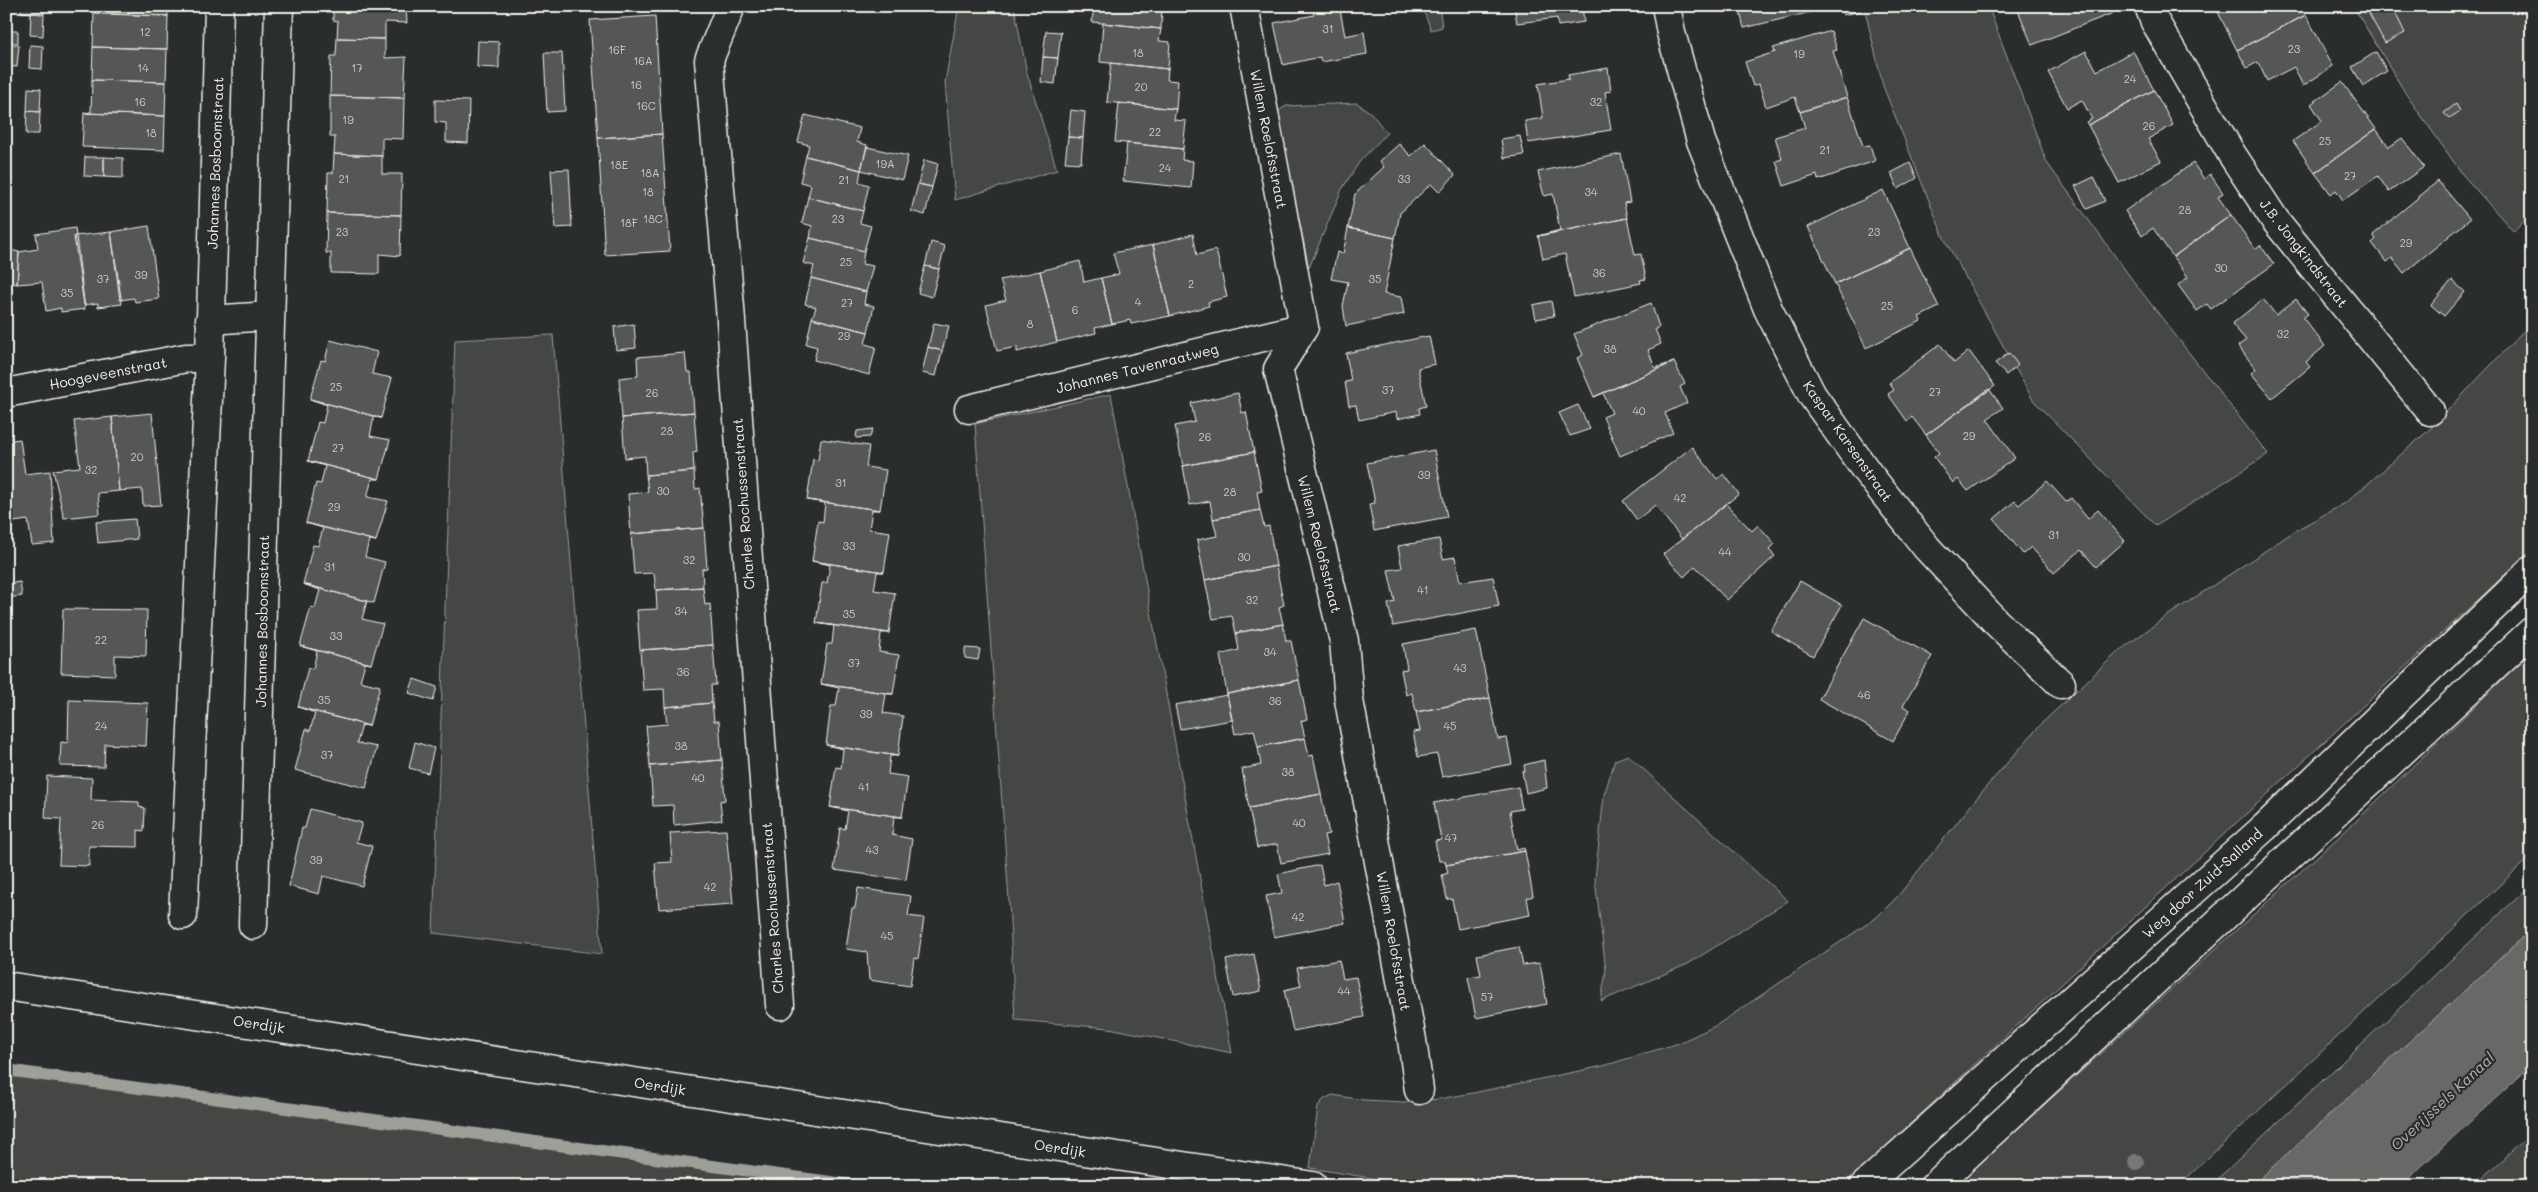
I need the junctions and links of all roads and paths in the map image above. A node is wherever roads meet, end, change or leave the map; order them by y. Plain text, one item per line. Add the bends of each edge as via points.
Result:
1 (219, 6) edge
2 (279, 6) edge
3 (731, 6) edge
4 (1244, 6) edge
5 (1666, 6) edge
6 (2149, 6) edge
7 (270, 316) junction
8 (210, 320) junction
9 (1304, 327) junction
10 (210, 358) junction
11 (6, 393) edge
12 (969, 409) dead end
13 (2430, 411) dead end
14 (2532, 570) edge
15 (2532, 631) edge
16 (2061, 684) dead end
17 (183, 915) dead end
18 (253, 926) dead end
19 (6, 986) edge
20 (780, 1005) dead end
21 (1419, 1090) dead end
22 (1313, 1186) edge
23 (1864, 1186) edge
24 (1934, 1186) edge

1 - 8 street, Johannes Bosboomstraat
2 - 7 street, Johannes Bosboomstraat
3 - 20 street, Charles Rochussenstraat via 709,60
4 - 9 street, Willem Roelofsstraat
5 - 16 street, Kaspar Karsenstraat via 1701,141 1768,309 1812,395 1927,548 1997,623
6 - 13 street, J.B. Jongkindstraat via 2231,153 2275,220
7 - 8 street
7 - 18 street, Johannes Bosboomstraat
8 - 10 street, Johannes Bosboomstraat
9 - 12 street, Johannes Tavenraatweg
9 - 21 street, Willem Roelofsstraat via 1278,369 1344,641 1349,700
10 - 11 street, Hoogeveenstraat via 186,358
10 - 17 street, Johannes Bosboomstraat
14 - 23 street, Weg door Zuid-Salland via 2265,827
15 - 24 street
19 - 22 street, Oerdijk

